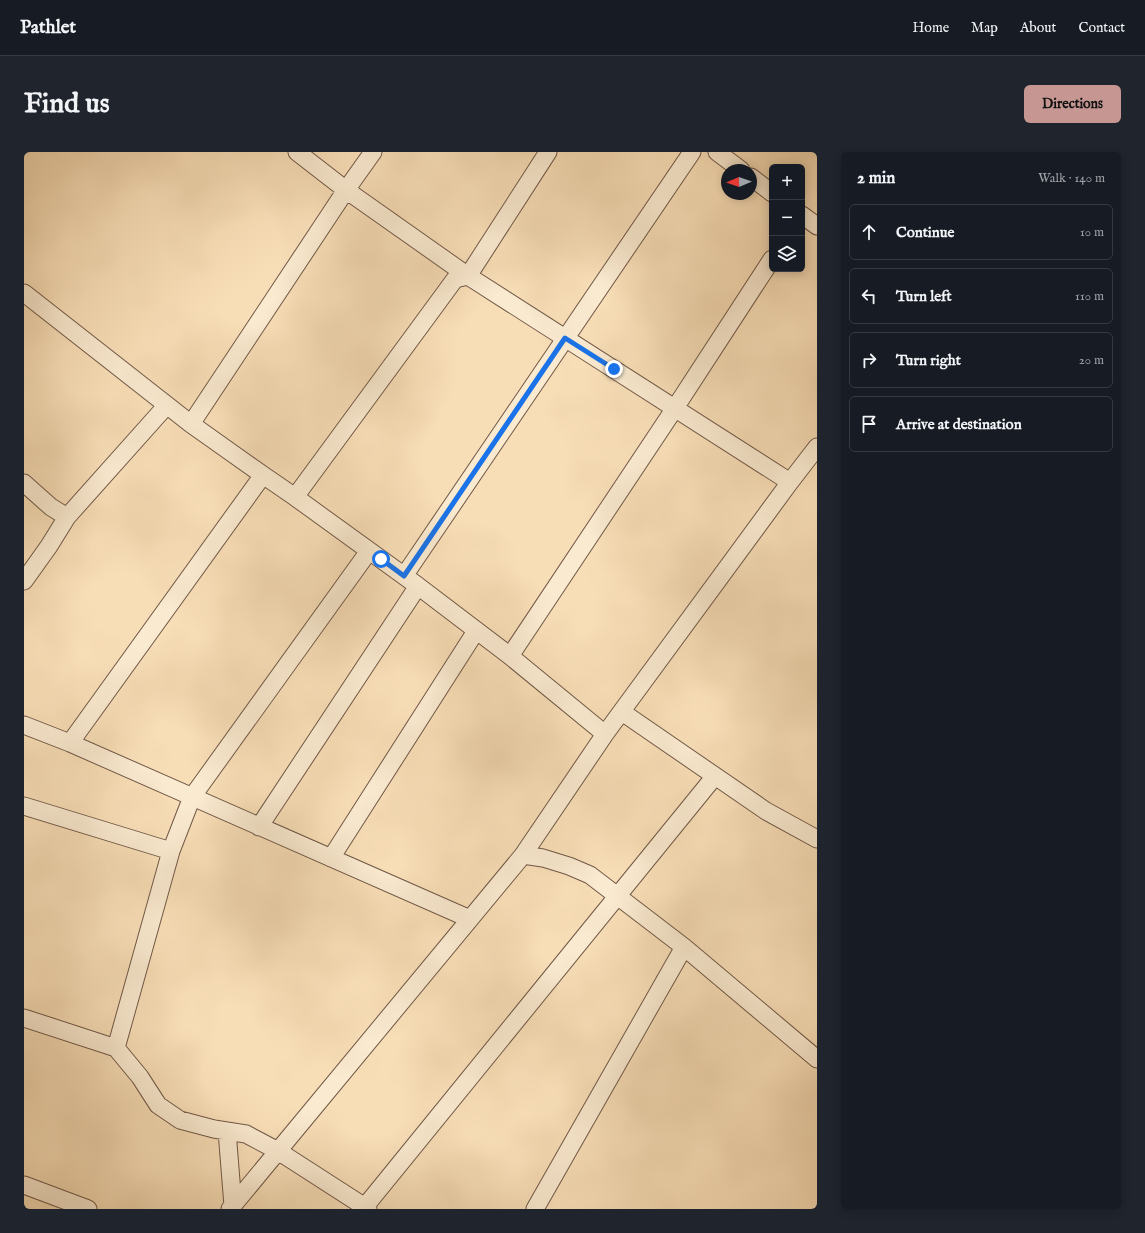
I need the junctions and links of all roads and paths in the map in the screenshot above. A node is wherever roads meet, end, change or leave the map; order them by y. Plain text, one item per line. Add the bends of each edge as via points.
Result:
1 (297, 152) edge
2 (373, 152) edge
3 (548, 152) edge
4 (692, 152) edge
5 (717, 152) edge
6 (733, 164) edge
7 (757, 182) edge
8 (346, 190) junction
9 (769, 191) edge
10 (805, 217) edge
11 (817, 226) edge
12 (769, 264) edge
13 (468, 276) junction
14 (24, 293) edge
15 (565, 338) junction
16 (166, 405) junction
17 (676, 408) junction
18 (191, 424) junction
19 (817, 447) edge
20 (263, 475) junction
21 (790, 482) junction
22 (24, 483) edge
23 (295, 497) junction
24 (67, 517) junction
25 (370, 551) junction
26 (404, 576) junction
27 (24, 581) edge
28 (418, 586) junction
29 (476, 631) junction
30 (510, 656) junction
31 (622, 712) junction
32 (24, 725) edge
33 (605, 734) junction
34 (70, 743) junction
35 (715, 776) junction
36 (192, 797) junction
37 (24, 806) edge
38 (259, 827) junction
39 (817, 839) edge
40 (171, 851) junction
41 (523, 855) junction
42 (331, 858) junction
43 (618, 896) junction
44 (470, 919) junction
45 (684, 947) junction
46 (24, 1018) edge
47 (116, 1048) junction
48 (817, 1059) edge
49 (227, 1131) junction
50 (278, 1151) junction
51 (24, 1185) edge
52 (231, 1207) edge
53 (365, 1208) edge
54 (88, 1209) edge
55 (535, 1209) edge

1 - 8 street
2 - 8 street
3 - 13 street
4 - 15 street
5 - 6 street
7 - 9 street
8 - 13 street
8 - 18 street
10 - 11 street
12 - 17 street
13 - 15 street
13 - 23 street via 455,279
14 - 16 street
15 - 17 street
15 - 26 street
16 - 18 street
16 - 24 street
17 - 21 street
17 - 30 street
18 - 20 street
19 - 21 street
20 - 23 street
20 - 34 street
21 - 31 street
22 - 24 street via 51,508
23 - 25 street
24 - 27 street
25 - 26 street
25 - 36 street
26 - 28 street
28 - 29 street
28 - 38 street
29 - 30 street
29 - 42 street
30 - 33 street
31 - 33 street
31 - 35 street
32 - 34 street
33 - 41 street
34 - 36 street
35 - 39 street via 766,811
35 - 43 street
36 - 38 street
36 - 40 street
37 - 40 street
38 - 42 street
40 - 47 street
41 - 43 street via 543,858 590,875
41 - 44 street
42 - 44 street
43 - 45 street
43 - 53 street
44 - 50 street
45 - 48 street
45 - 55 street
46 - 47 street
47 - 49 street via 140,1077 158,1105 180,1120
49 - 50 street via 246,1134
49 - 52 street
50 - 52 street
50 - 53 street
51 - 54 street

